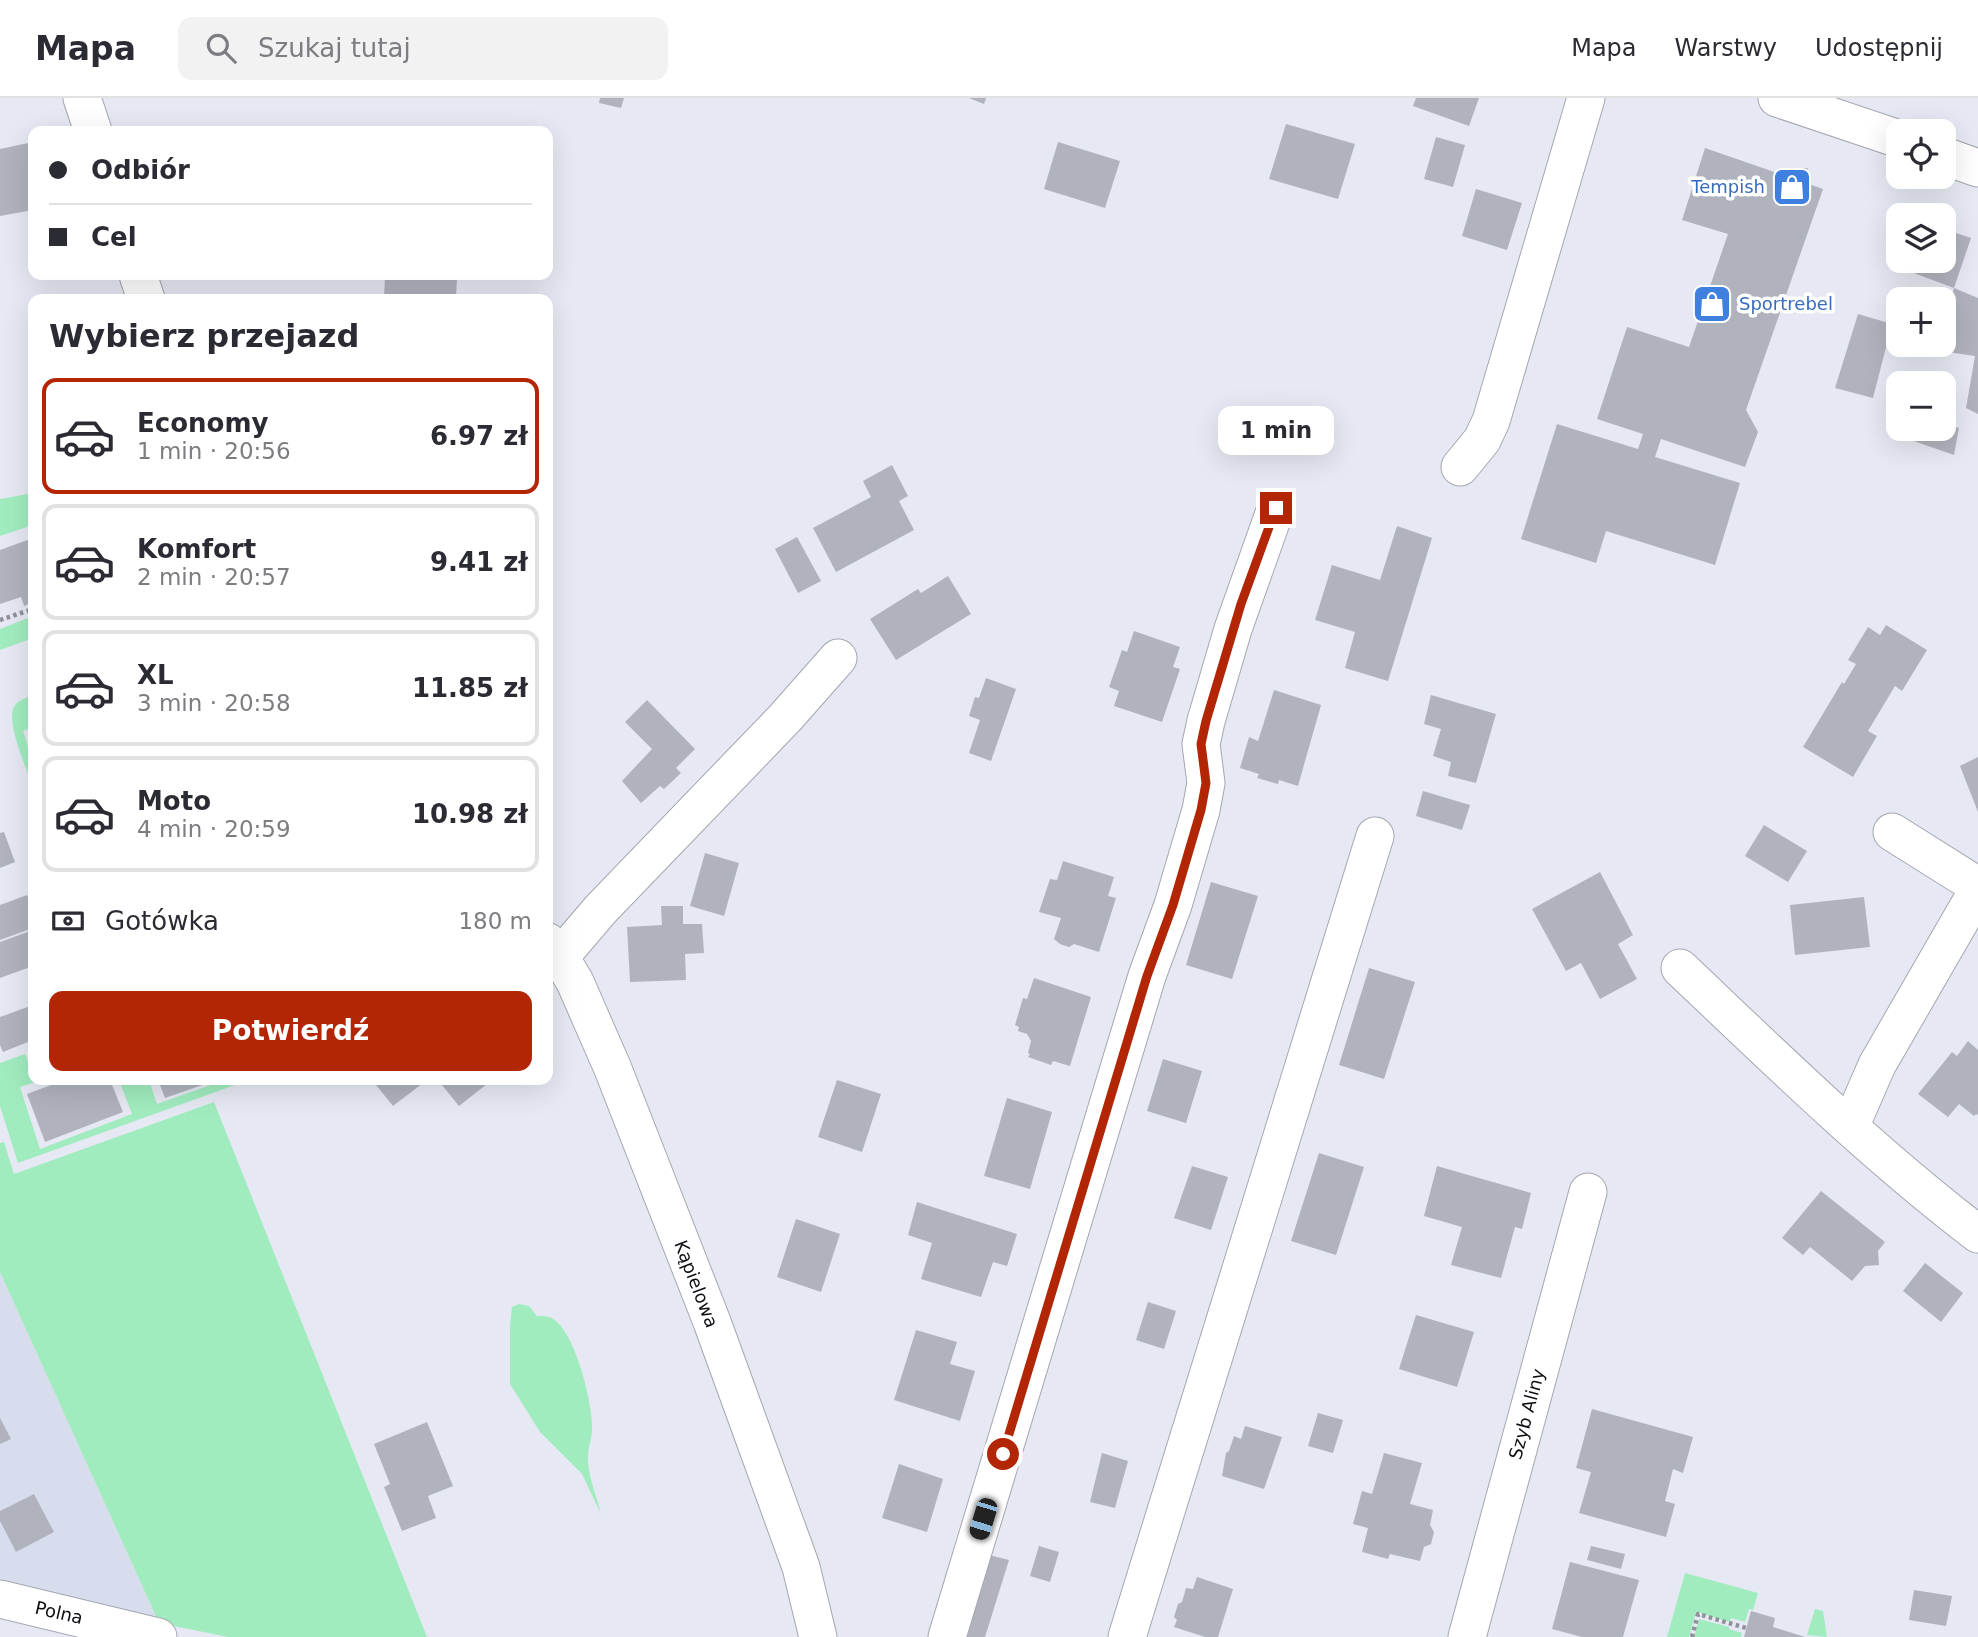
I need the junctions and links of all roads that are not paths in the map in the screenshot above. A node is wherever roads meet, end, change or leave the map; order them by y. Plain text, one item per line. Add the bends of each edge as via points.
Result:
1 (82, 98) edge
2 (1586, 98) edge
3 (1777, 98) edge
4 (91, 126) edge
5 (1886, 135) edge
6 (1956, 160) edge
7 (1978, 168) edge
8 (1460, 467) dead end
9 (1276, 508) dead end
10 (838, 658) dead end
11 (1892, 832) dead end
12 (1375, 836) dead end
13 (1978, 888) edge
14 (554, 949) edge
15 (1680, 968) dead end
16 (1850, 1127) junction
17 (1588, 1192) dead end
18 (1978, 1234) edge
19 (0, 1599) edge
20 (158, 1637) edge
21 (818, 1637) edge
22 (947, 1637) edge
23 (1127, 1637) edge
24 (1467, 1637) edge

1 - 4 street
2 - 8 street via 1491,421
3 - 5 street
6 - 7 street
9 - 22 street via 1206,721 1201,744 1206,783 1190,848
10 - 14 street via 601,909
11 - 13 street
12 - 23 street
13 - 16 street via 1877,1065
14 - 21 street, Kąpielowa via 575,982 613,1069 732,1376 801,1567
15 - 16 street
16 - 18 street
17 - 24 street, Szyb Aliny
19 - 20 street, Polna

